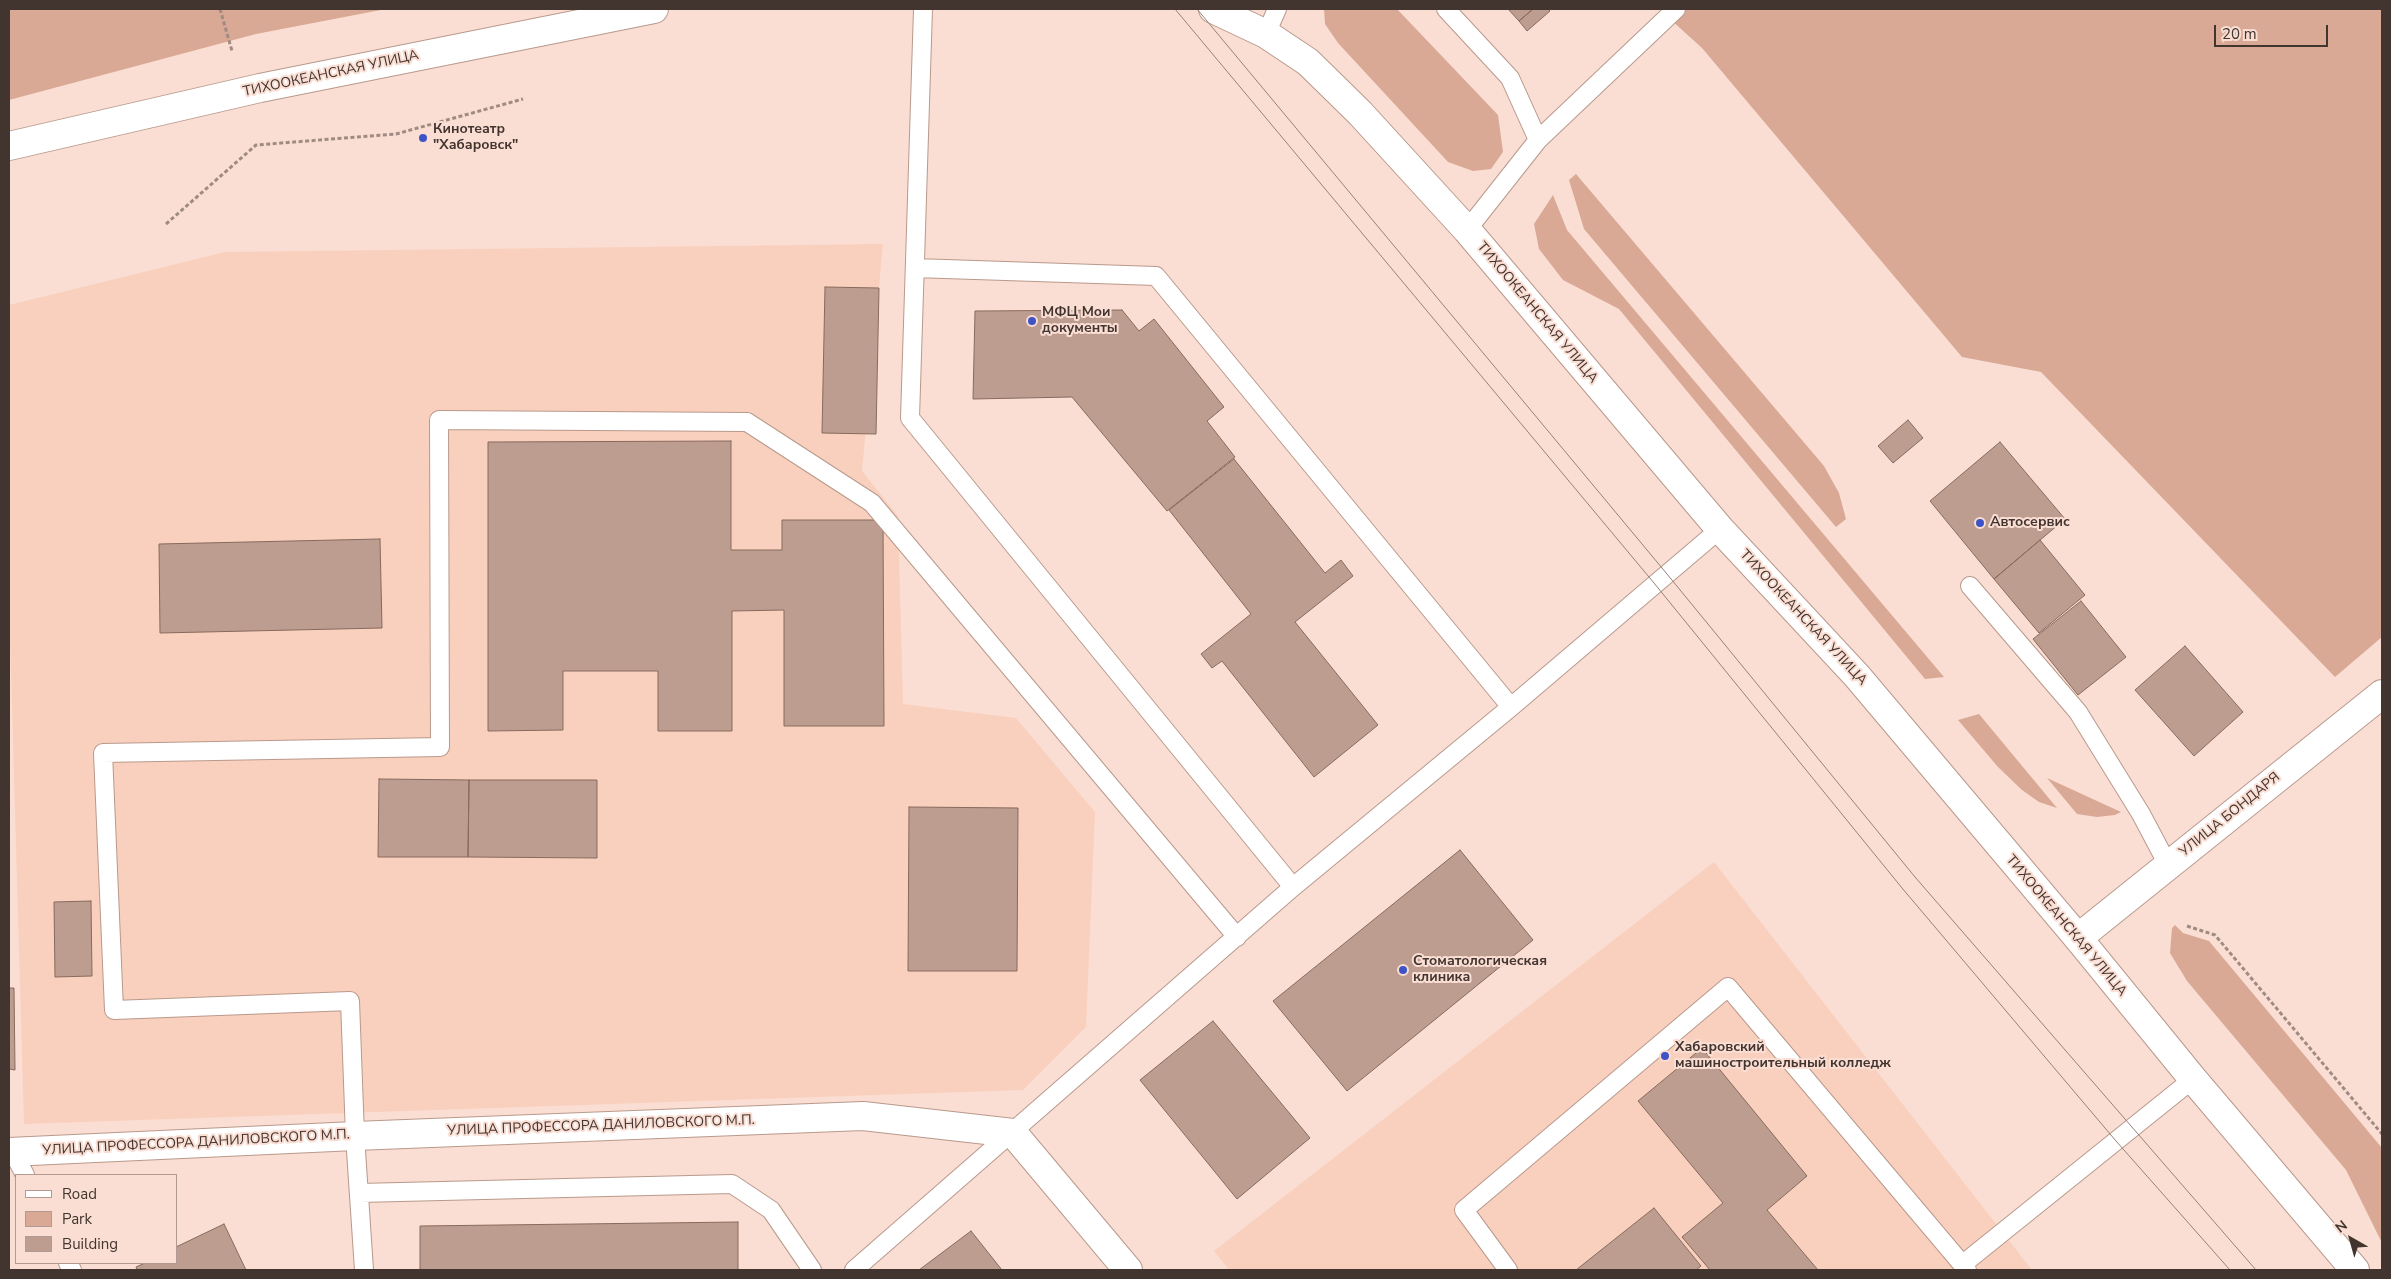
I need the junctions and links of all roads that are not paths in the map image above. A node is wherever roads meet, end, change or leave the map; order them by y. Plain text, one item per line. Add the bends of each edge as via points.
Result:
1 (654, 9) edge
2 (923, 9) edge
3 (1213, 9) edge
4 (1278, 9) edge
5 (1446, 9) edge
6 (1676, 9) edge
7 (1266, 34) junction
8 (1538, 140) junction
9 (9, 146) edge
10 (1467, 230) junction
11 (915, 268) junction
12 (1720, 529) junction
13 (1970, 586) dead end
14 (2382, 694) edge
15 (1511, 707) junction
16 (2168, 865) junction
17 (1293, 887) junction
18 (1237, 937) junction
19 (2078, 938) junction
20 (2193, 1079) junction
21 (1014, 1133) junction
22 (355, 1136) junction
23 (16, 1160) edge
24 (359, 1193) junction
25 (1965, 1267) edge
26 (859, 1268) edge
27 (364, 1270) edge
28 (812, 1270) edge
29 (1128, 1270) edge
30 (1508, 1270) edge
31 (2355, 1270) edge

1 - 9 main road, ТИХООКЕАНСКАЯ УЛИЦА via 260,88
2 - 11 lane
3 - 7 main road, ТИХООКЕАНСКАЯ УЛИЦА
4 - 7 lane
5 - 8 lane via 1510,78
6 - 8 lane
7 - 10 main road, ТИХООКЕАНСКАЯ УЛИЦА via 1308,62 1360,113
8 - 10 lane
10 - 12 main road, ТИХООКЕАНСКАЯ УЛИЦА
11 - 15 lane via 1156,276
11 - 17 lane via 910,418
12 - 15 lane
12 - 19 main road, ТИХООКЕАНСКАЯ УЛИЦА via 1857,676
13 - 16 lane via 2078,712 2141,814
14 - 16 main road, УЛИЦА БОНДАРЯ
15 - 17 lane
16 - 19 main road, УЛИЦА БОНДАРЯ
17 - 18 lane
18 - 21 lane
18 - 22 lane via 872,503 747,422 439,420 440,747 103,753 114,1010 350,1001
19 - 20 main road, ТИХООКЕАНСКАЯ УЛИЦА
20 - 25 lane
20 - 31 main road, ТИХООКЕАНСКАЯ УЛИЦА
21 - 22 main road, УЛИЦА ПРОФЕССОРА ДАНИЛОВСКОГО М.П. via 863,1116
21 - 26 lane
21 - 29 main road
22 - 23 main road, УЛИЦА ПРОФЕССОРА ДАНИЛОВСКОГО М.П.
22 - 24 lane
24 - 27 lane
24 - 28 lane via 732,1184 771,1210
25 - 30 lane via 1728,987 1464,1210

